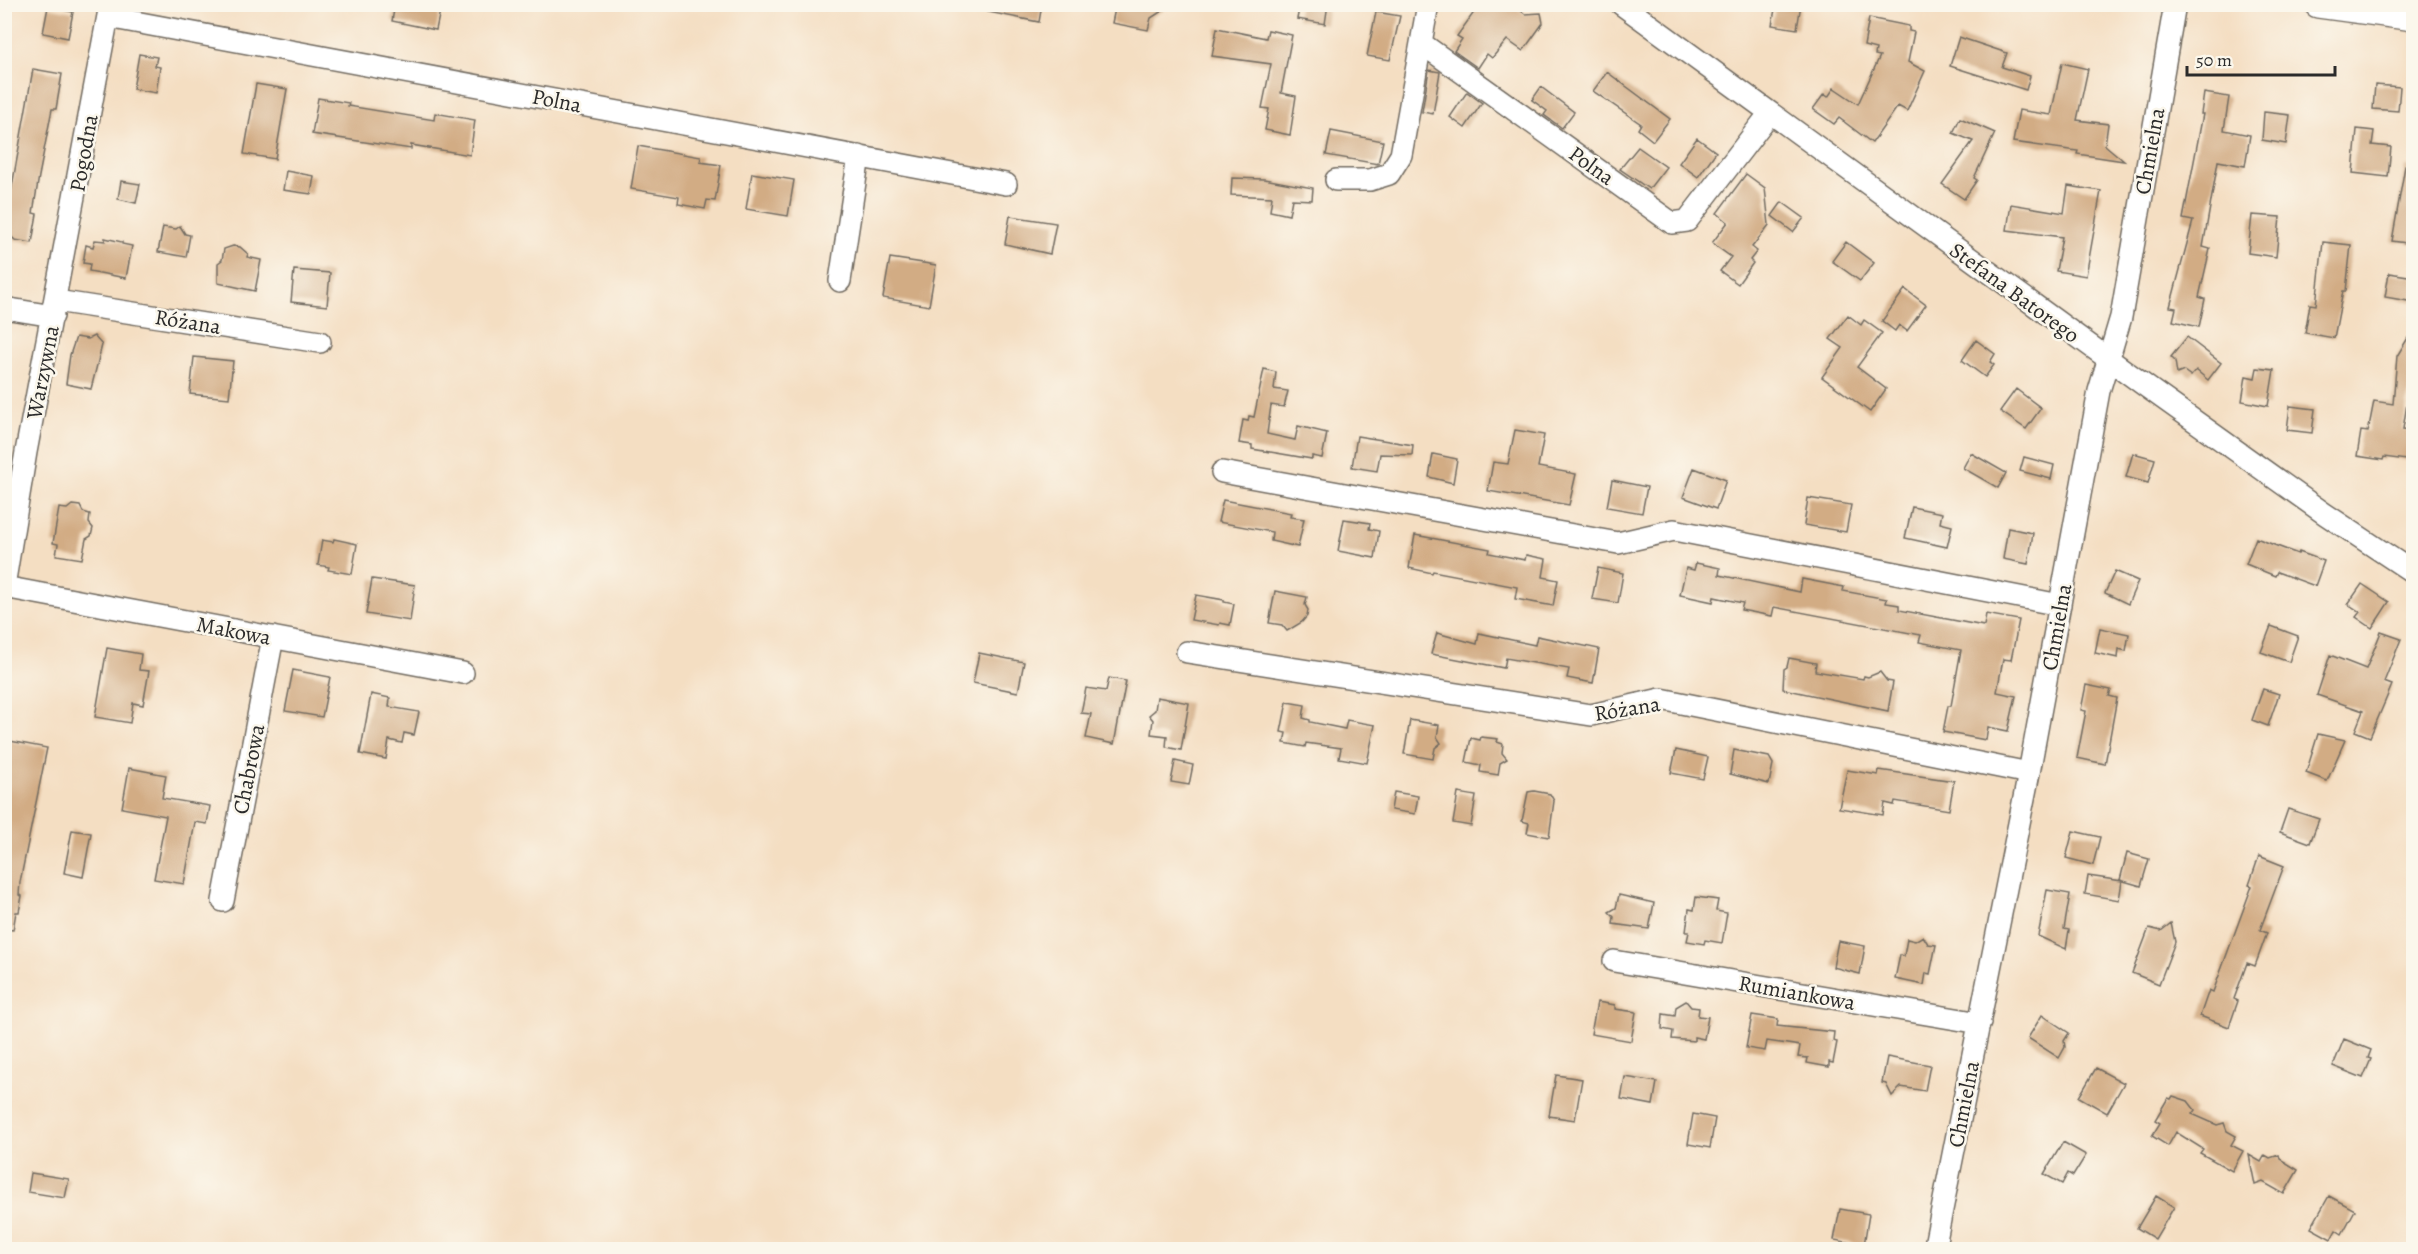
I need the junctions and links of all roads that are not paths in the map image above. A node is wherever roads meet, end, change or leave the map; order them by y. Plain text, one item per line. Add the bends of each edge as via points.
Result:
1 (1428, 4) edge
2 (1621, 4) edge
3 (2175, 4) edge
4 (2318, 4) edge
5 (109, 11) edge
6 (2414, 17) edge
7 (1421, 43) junction
8 (1770, 113) junction
9 (859, 156) junction
10 (1336, 180) dead end
11 (1006, 184) dead end
12 (840, 281) dead end
13 (4, 308) edge
14 (54, 308) junction
15 (320, 342) dead end
16 (2109, 358) junction
17 (1222, 472) dead end
18 (2414, 573) edge
19 (4, 587) edge
20 (2060, 605) junction
21 (273, 637) junction
22 (1186, 652) dead end
23 (463, 673) dead end
24 (2030, 773) junction
25 (223, 901) dead end
26 (1614, 961) dead end
27 (1980, 1023) junction
28 (1934, 1250) edge

1 - 7 street
2 - 8 street, Stefana Batorego
3 - 16 street, Chmielna via 2121,317
4 - 6 main road
5 - 9 street, Polna
5 - 14 street, Pogodna
7 - 8 street, Polna via 1672,223 1687,220
7 - 10 street via 1401,155 1389,174 1370,180
8 - 16 street, Stefana Batorego
9 - 11 street, Polna
9 - 12 street
13 - 14 street, Różana
14 - 15 street, Różana
14 - 19 street, Warzywna
16 - 18 street, Stefana Batorego via 2279,482
16 - 20 street, Chmielna via 2098,391
17 - 20 street via 1618,543 1674,530
19 - 21 street, Makowa
20 - 24 street, Chmielna
21 - 23 street, Makowa
21 - 25 street, Chabrowa
22 - 24 street, Różana via 1591,715 1661,699
24 - 27 street, Chmielna
26 - 27 street, Rumiankowa
27 - 28 street, Chmielna

